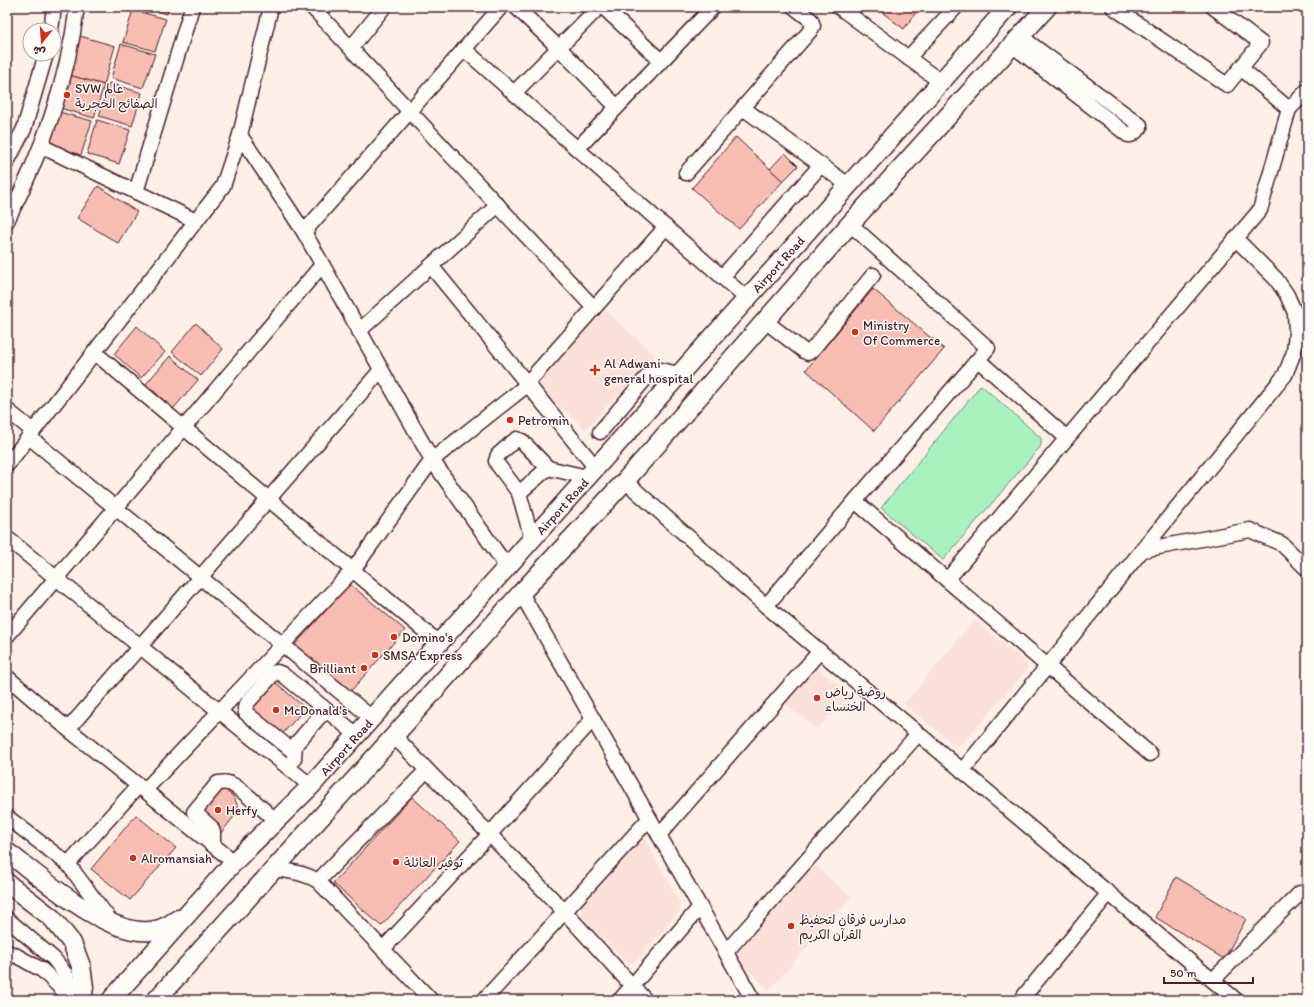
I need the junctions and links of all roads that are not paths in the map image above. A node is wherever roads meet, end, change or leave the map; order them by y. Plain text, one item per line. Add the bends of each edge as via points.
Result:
1 (54, 7) edge
2 (77, 7) edge
3 (192, 7) edge
4 (271, 7) edge
5 (312, 7) edge
6 (384, 7) edge
7 (501, 7) edge
8 (516, 7) edge
9 (713, 7) edge
10 (794, 7) edge
11 (839, 7) edge
12 (956, 7) edge
13 (1008, 7) edge
14 (1047, 7) edge
15 (1113, 7) edge
16 (1213, 7) edge
17 (604, 8) edge
18 (52, 22) edge
19 (1016, 41) junction
20 (351, 48) junction
21 (559, 48) junction
22 (464, 49) junction
23 (908, 58) junction
24 (661, 61) junction
25 (44, 62) edge
26 (1242, 69) junction
27 (941, 82) junction
28 (1307, 91) edge
29 (514, 93) junction
30 (1109, 102) junction
31 (617, 107) junction
32 (743, 108) junction
33 (1289, 109) junction
34 (410, 111) junction
35 (1100, 113) junction
36 (240, 135) junction
37 (41, 146) junction
38 (577, 149) junction
39 (7, 162) edge
40 (821, 165) junction
41 (686, 173) dead end
42 (848, 185) junction
43 (136, 192) junction
44 (498, 206) junction
45 (7, 221) edge
46 (196, 221) junction
47 (850, 224) junction
48 (666, 227) junction
49 (304, 232) junction
50 (1236, 239) junction
51 (322, 265) junction
52 (431, 266) junction
53 (873, 275) dead end
54 (722, 277) junction
55 (747, 299) junction
56 (594, 308) junction
57 (765, 321) junction
58 (359, 331) junction
59 (94, 352) junction
60 (978, 360) junction
61 (381, 370) junction
62 (679, 374) junction
63 (527, 384) junction
64 (7, 410) edge
65 (184, 428) junction
66 (600, 432) dead end
67 (31, 434) junction
68 (1067, 438) junction
69 (432, 460) junction
70 (7, 464) edge
71 (548, 468) junction
72 (592, 472) junction
73 (626, 481) junction
74 (519, 493) junction
75 (268, 499) junction
76 (855, 501) junction
77 (116, 508) junction
78 (7, 538) edge
79 (532, 539) junction
80 (1143, 550) junction
81 (507, 567) junction
82 (1307, 569) edge
83 (353, 570) junction
84 (200, 577) junction
85 (56, 578) junction
86 (947, 580) junction
87 (521, 594) junction
88 (766, 606) junction
89 (7, 636) edge
90 (440, 643) junction
91 (283, 645) junction
92 (140, 646) junction
93 (820, 651) junction
94 (1048, 666) junction
95 (7, 677) edge
96 (220, 711) junction
97 (328, 712) junction
98 (372, 718) junction
99 (593, 719) junction
100 (68, 728) junction
101 (918, 734) junction
102 (357, 735) junction
103 (394, 736) junction
104 (294, 752) junction
105 (1150, 754) dead end
106 (427, 770) junction
107 (294, 771) junction
108 (962, 771) junction
109 (311, 786) junction
110 (142, 788) junction
111 (7, 817) edge
112 (650, 819) junction
113 (276, 821) junction
114 (489, 834) junction
115 (659, 835) junction
116 (213, 845) junction
117 (7, 852) edge
118 (234, 862) junction
119 (68, 864) junction
120 (274, 869) junction
121 (318, 881) junction
122 (7, 883) edge
123 (1109, 893) junction
124 (1300, 893) dead end
125 (700, 907) junction
126 (564, 911) junction
127 (189, 912) junction
128 (7, 920) edge
129 (112, 923) junction
130 (383, 949) junction
131 (7, 952) edge
132 (726, 952) junction
133 (1213, 980) junction
134 (632, 986) junction
135 (75, 1000) edge
136 (110, 1000) edge
137 (156, 1000) edge
138 (431, 1000) edge
139 (484, 1000) edge
140 (620, 1000) edge
141 (645, 1000) edge
142 (753, 1000) edge
143 (1028, 1000) edge
144 (1236, 1000) edge

1 - 18 street
2 - 37 street via 61,88
3 - 43 street
4 - 36 street
5 - 20 street
6 - 20 street
7 - 22 street
8 - 21 street
9 - 24 street
10 - 32 street via 811,20 813,26
11 - 23 street
12 - 23 street
13 - 27 main road, Airport Road
14 - 19 main road, Airport Road
15 - 26 street via 1227,85
16 - 26 street via 1261,43
17 - 21 street
17 - 24 street
19 - 30 street
19 - 35 street
19 - 47 main road, Airport Road
20 - 34 street
21 - 29 street
21 - 31 street
22 - 29 street
22 - 34 street
23 - 27 street
24 - 31 street
25 - 39 street via 24,129
26 - 33 street
27 - 42 main road, Airport Road
28 - 33 street
29 - 38 street
30 - 35 street
30 - 35 street via 1140,125 1140,128 1132,135 1128,135
31 - 38 street
32 - 40 street
32 - 41 street
33 - 50 street via 1260,210
34 - 44 street
34 - 49 street
36 - 46 street via 223,186
36 - 49 street
37 - 43 street
37 - 45 street via 26,184
38 - 48 street
40 - 42 street
40 - 54 street
42 - 55 main road, Airport Road
43 - 46 street
44 - 52 street
44 - 56 street
46 - 59 street
47 - 57 main road, Airport Road
47 - 60 street via 988,348
48 - 54 street
48 - 56 street
49 - 51 street
50 - 68 street
50 - 80 street via 1276,279 1287,295 1295,313 1294,352 1285,375
51 - 58 street
51 - 65 street
52 - 58 street
52 - 63 street
53 - 57 street via 808,352
54 - 55 street
55 - 62 main road, Airport Road
56 - 63 street
57 - 73 main road, Airport Road
58 - 61 street
59 - 65 street
59 - 67 street
60 - 68 street
60 - 76 street
61 - 69 street
61 - 75 street
62 - 66 street via 652,371
62 - 72 main road, Airport Road
63 - 69 street
63 - 72 street
64 - 67 street
65 - 75 street
65 - 77 street
67 - 70 street
67 - 77 street
68 - 86 street
69 - 81 street
69 - 83 street
71 - 72 street
71 - 74 street
71 - 74 street via 522,441 514,440 498,455 496,461
72 - 79 main road, Airport Road
73 - 87 main road, Airport Road
73 - 88 street
74 - 79 street
75 - 83 street
75 - 84 street
76 - 86 street
76 - 88 street
77 - 84 street
77 - 85 street
78 - 85 street
79 - 81 main road, Airport Road
80 - 82 street via 1250,530 1282,544
80 - 94 street
81 - 90 main road, Airport Road
83 - 90 street
83 - 91 street
84 - 91 street
84 - 92 street
85 - 89 street
85 - 92 street
86 - 94 street
87 - 99 street
87 - 103 main road, Airport Road
88 - 93 street
90 - 98 main road, Airport Road
91 - 96 street
91 - 98 street
92 - 96 street
92 - 100 street
93 - 101 street
93 - 115 street
94 - 105 street
94 - 108 street
95 - 100 street
96 - 107 street
96 - 110 street
97 - 102 street
97 - 104 street via 320,716 305,733 295,745
97 - 104 street via 277,672 248,702 246,713
98 - 102 main road, Airport Road
99 - 112 street
99 - 114 street
100 - 110 street
101 - 108 street
101 - 132 street
102 - 109 main road, Airport Road
103 - 106 street
103 - 120 main road, Airport Road
104 - 107 street
106 - 114 street
106 - 121 street
107 - 109 street
108 - 123 street
109 - 113 main road, Airport Road
110 - 116 street
110 - 119 street
111 - 119 street
112 - 115 street
112 - 126 street
113 - 116 street via 232,784 218,783 194,812 211,827
113 - 118 main road, Airport Road
114 - 126 street
114 - 130 street
115 - 125 street
116 - 118 street
117 - 129 main road via 74,902
118 - 127 main road, Airport Road
119 - 129 street
120 - 121 street via 300,873
120 - 137 main road, Airport Road
121 - 130 street
122 - 135 main road via 52,918 72,943 81,966 84,987
123 - 133 street
123 - 143 street via 1024,996
124 - 133 street
125 - 132 street
125 - 134 street
126 - 134 street
126 - 139 street
127 - 129 main road via 165,928 150,931 130,929
127 - 136 main road, Airport Road
128 - 135 street via 54,959 66,974
130 - 138 street
131 - 135 street via 42,970
132 - 142 street
133 - 144 street
134 - 140 street
134 - 141 street

